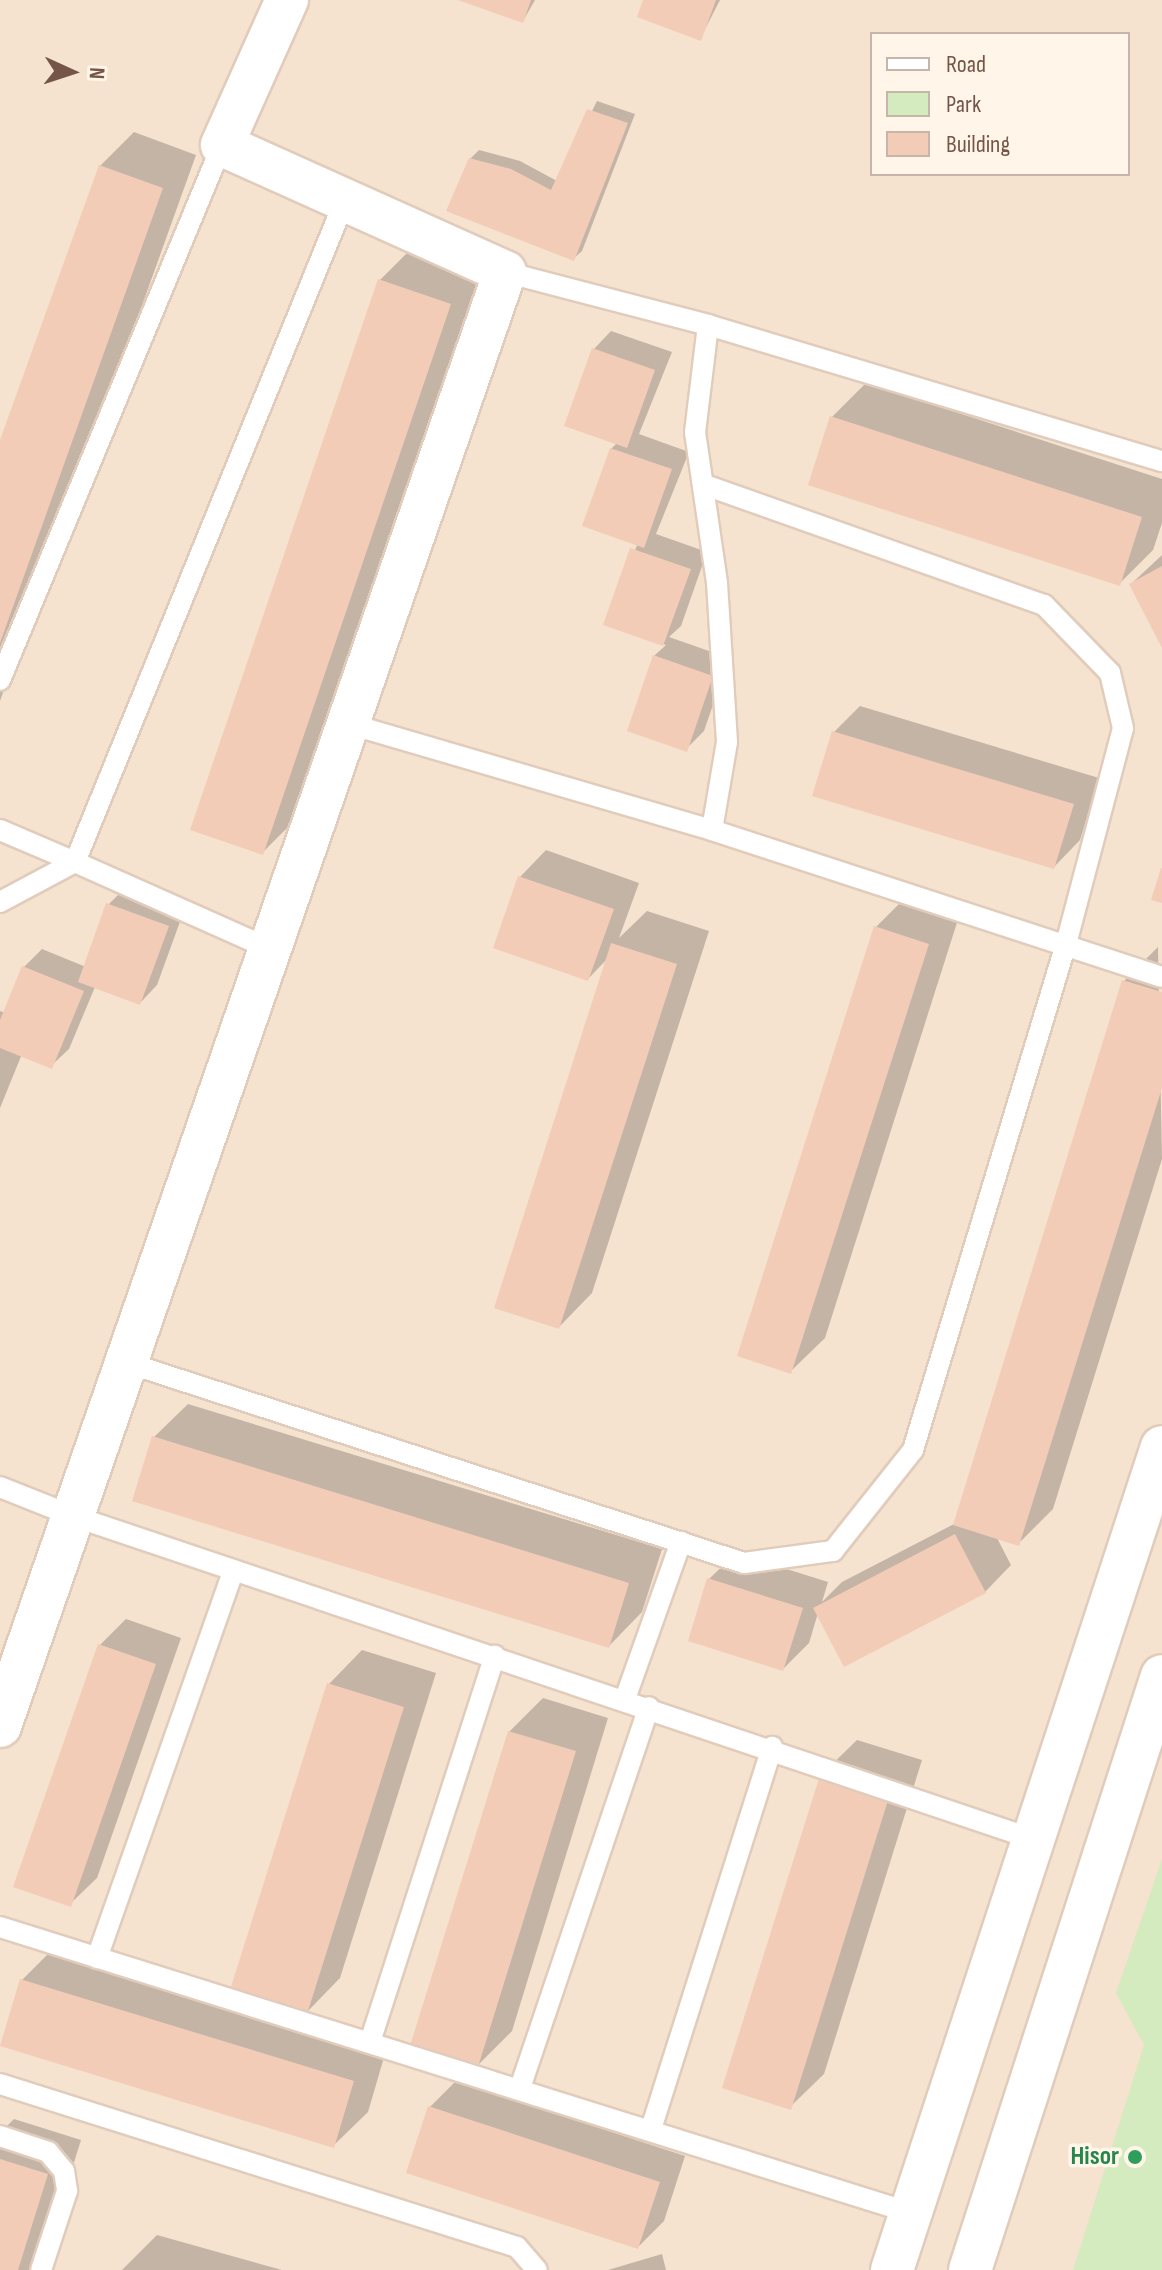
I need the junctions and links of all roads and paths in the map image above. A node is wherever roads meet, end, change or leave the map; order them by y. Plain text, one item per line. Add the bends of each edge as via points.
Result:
1 (287, 0) edge
2 (222, 145) junction
3 (345, 200) junction
4 (505, 272) junction
5 (708, 325) junction
6 (1162, 461) edge
7 (703, 484) junction
8 (0, 680) edge
9 (346, 723) junction
10 (0, 830) edge
11 (712, 830) junction
12 (75, 862) junction
13 (0, 902) edge
14 (1066, 944) junction
15 (268, 948) junction
16 (1162, 977) edge
17 (125, 1362) junction
18 (1162, 1447) edge
19 (0, 1487) edge
20 (73, 1516) junction
21 (681, 1542) junction
22 (234, 1570) junction
23 (495, 1656) junction
24 (1162, 1676) edge
25 (625, 1699) junction
26 (649, 1707) junction
27 (0, 1726) edge
28 (772, 1747) junction
29 (1033, 1839) junction
30 (0, 1927) edge
31 (97, 1958) junction
32 (370, 2042) junction
33 (0, 2084) edge
34 (520, 2088) junction
35 (651, 2129) junction
36 (0, 2136) edge
37 (911, 2213) junction
38 (41, 2270) edge
39 (537, 2270) edge
40 (892, 2270) edge
41 (970, 2270) edge

1 - 2 street
2 - 3 street
2 - 8 lane
3 - 4 street
3 - 12 lane
4 - 5 lane
4 - 9 street
5 - 6 lane
5 - 7 lane via 695,432
7 - 11 lane via 717,583 727,742
7 - 14 lane via 1044,605 1110,673 1123,728
9 - 11 lane
9 - 15 street
10 - 12 lane
11 - 14 lane
12 - 13 lane
12 - 15 lane
14 - 16 lane
14 - 21 lane via 913,1450 833,1551 744,1563
15 - 17 street
17 - 20 street
17 - 21 lane
18 - 29 street
19 - 20 lane
20 - 22 lane
20 - 27 street
21 - 25 lane
22 - 23 lane
22 - 31 lane
23 - 25 lane
23 - 32 lane
24 - 41 street
25 - 26 lane
26 - 28 lane
26 - 34 lane
28 - 29 lane
28 - 35 lane
29 - 37 street
30 - 31 lane
31 - 32 lane
32 - 34 lane
33 - 39 lane via 517,2247
34 - 35 lane
35 - 37 lane
36 - 38 lane via 48,2152 64,2171 67,2191
37 - 40 street

